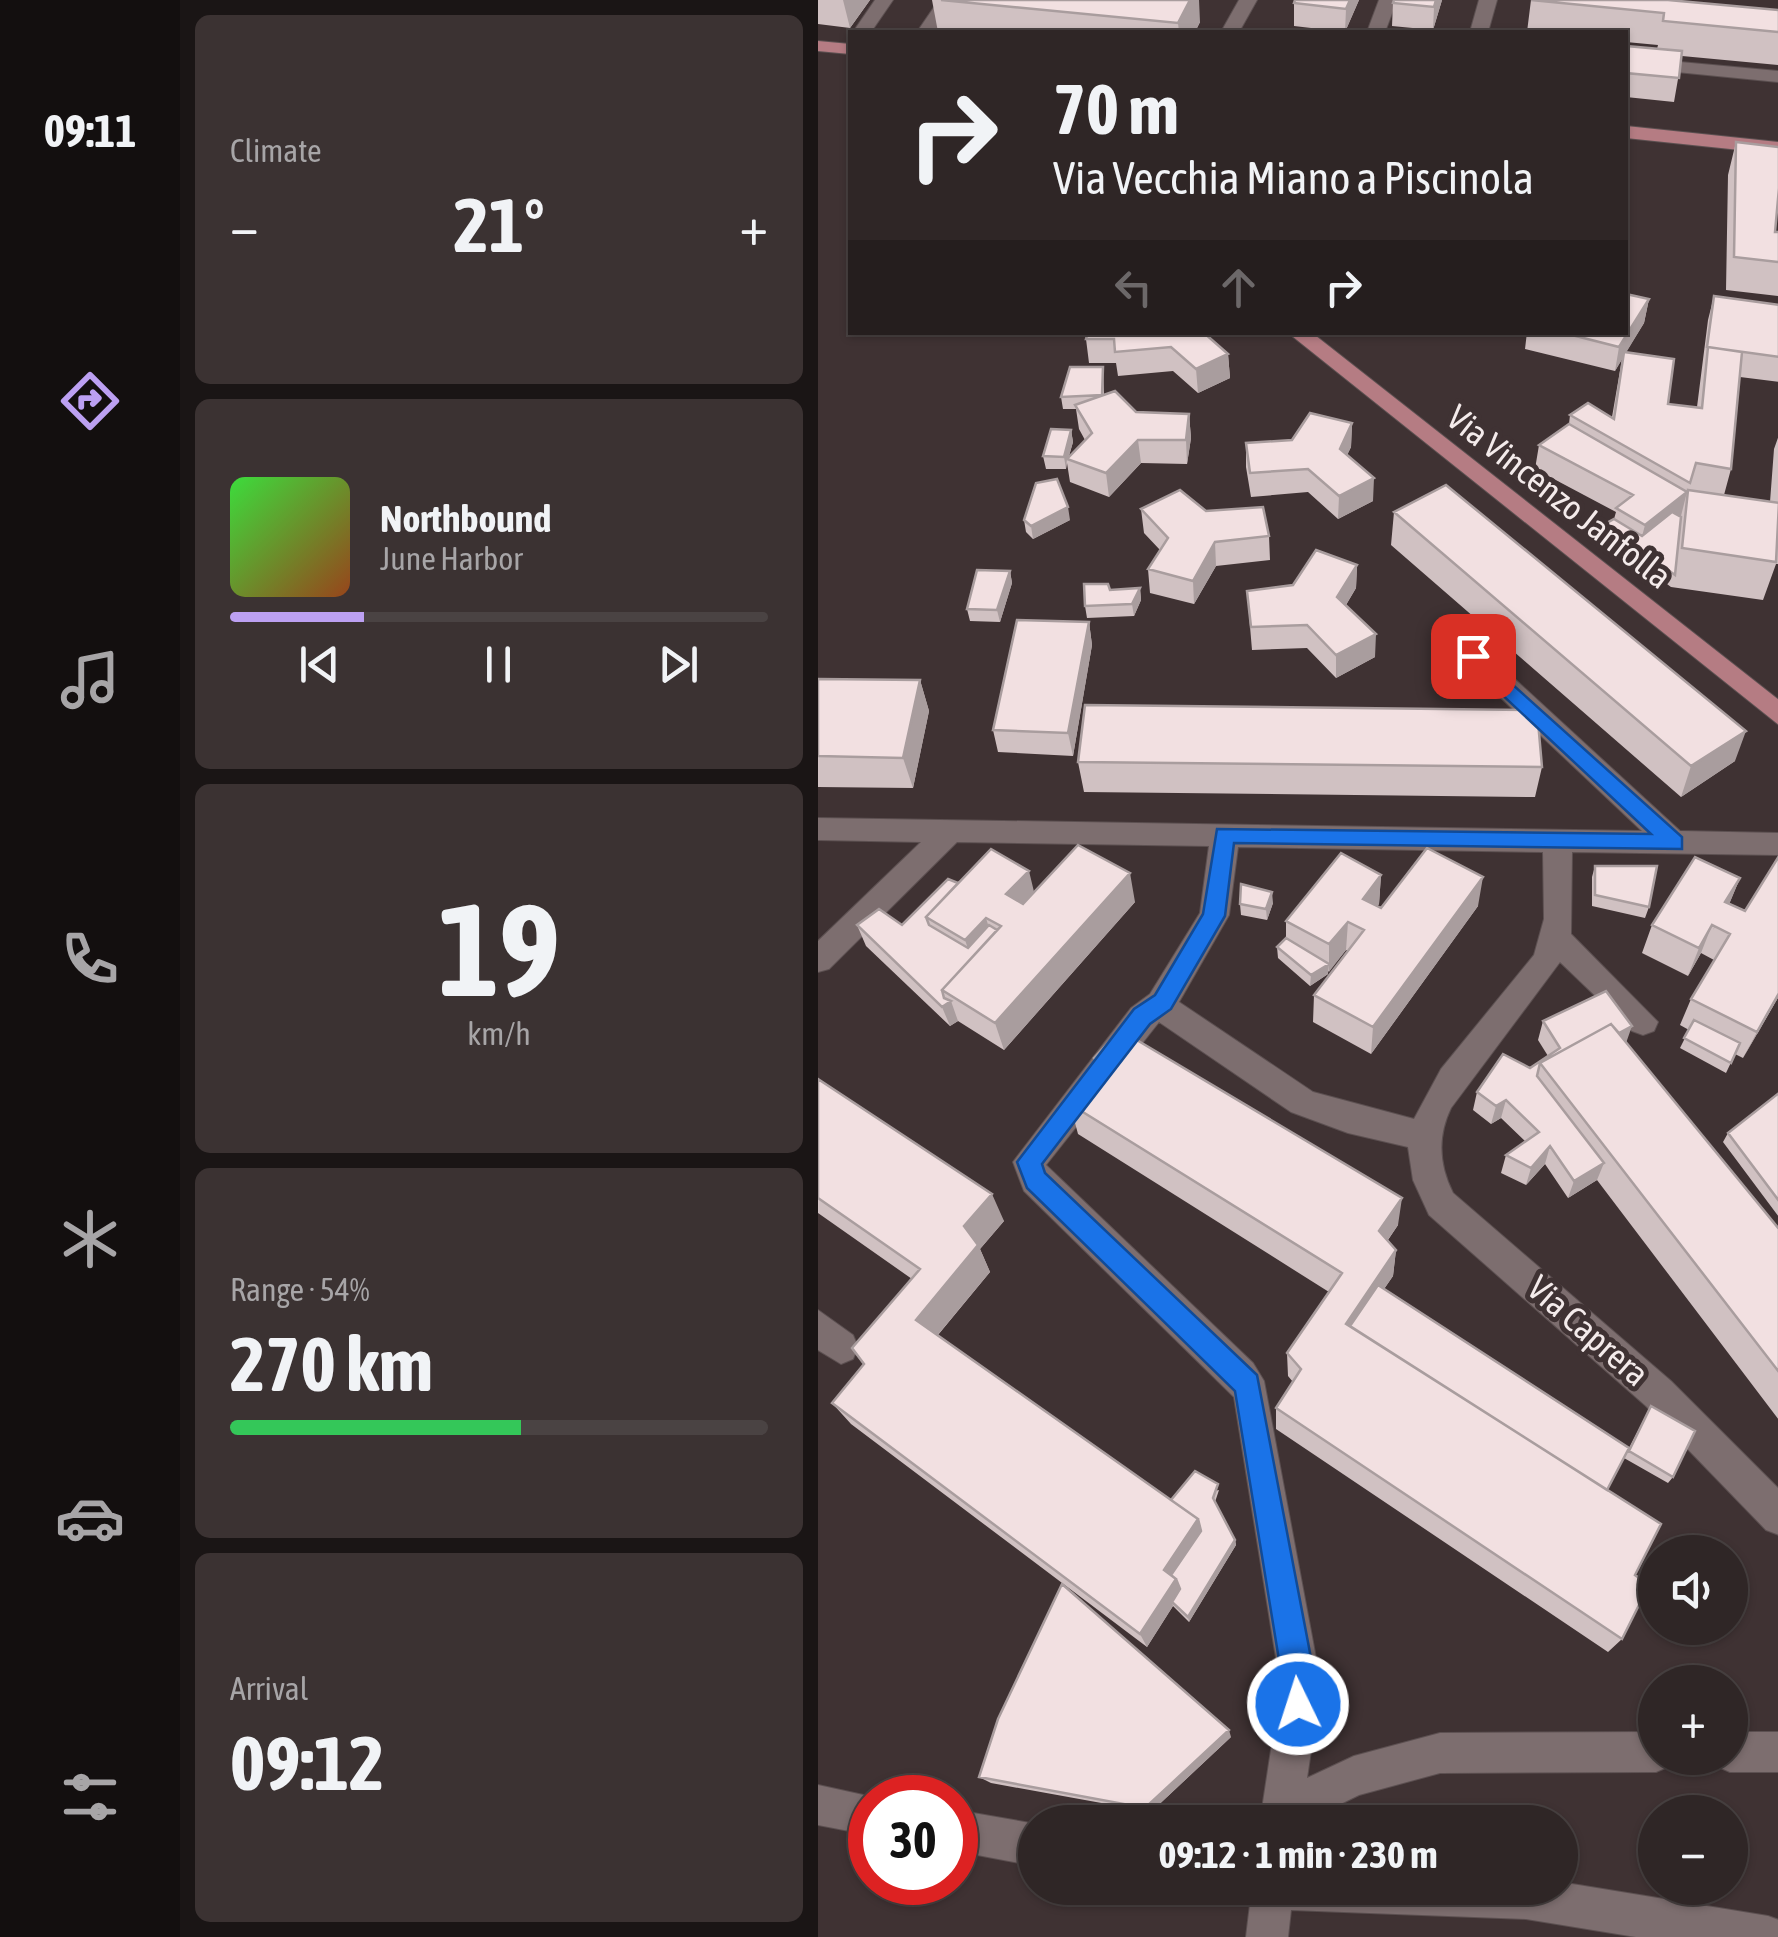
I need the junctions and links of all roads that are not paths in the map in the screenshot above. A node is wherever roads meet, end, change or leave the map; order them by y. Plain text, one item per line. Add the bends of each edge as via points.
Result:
1 (884, 0) edge
2 (948, 0) edge
3 (1248, 0) edge
4 (1388, 0) edge
5 (1488, 0) edge
6 (863, 30) edge
7 (927, 30) edge
8 (1231, 30) edge
9 (1377, 30) edge
10 (1480, 30) edge
11 (818, 46) edge
12 (848, 49) edge
13 (1628, 62) edge
14 (1778, 77) edge
15 (1628, 132) edge
16 (1778, 148) edge
17 (1301, 335) edge
18 (1473, 656) dead end
19 (1778, 715) edge
20 (1503, 720) edge
21 (1543, 721) junction
22 (818, 829) edge
23 (950, 832) junction
24 (1224, 835) junction
25 (1558, 843) junction
26 (1674, 843) junction
27 (1778, 844) edge
28 (1557, 940) junction
29 (818, 960) edge
30 (1163, 1002) junction
31 (1642, 1022) dead end
32 (1424, 1136) junction
33 (1778, 1517) edge
34 (1638, 1752) edge
35 (1748, 1752) edge
36 (1778, 1752) edge
37 (818, 1805) edge
38 (1283, 1805) edge
39 (1302, 1805) edge
40 (848, 1811) edge
41 (978, 1834) edge
42 (1018, 1842) edge
43 (1269, 1905) edge
44 (1569, 1905) edge
45 (1268, 1937) edge
46 (1768, 1937) edge

1 - 6 street
2 - 7 street
3 - 8 street
4 - 9 street
5 - 10 street
11 - 12 main road
13 - 14 street
15 - 16 main road
17 - 19 main road, Via Vincenzo Janfolla
18 - 21 street
20 - 21 street
21 - 26 street
22 - 23 street
23 - 24 street
23 - 29 street
24 - 25 street
24 - 30 street via 1214,916
25 - 26 street
25 - 28 street
26 - 27 street
28 - 31 street
28 - 32 street, Via Caprera via 1440,1094
30 - 32 street via 1175,1018 1302,1102
30 - 38 street via 1142,1016 1029,1162 1036,1180 1240,1374 1251,1393 1296,1658 1298,1704
32 - 33 street, Via Caprera via 1429,1184 1441,1204 1627,1362
34 - 39 street via 1440,1753 1354,1776
35 - 36 street
37 - 40 street
41 - 42 street
43 - 45 street
44 - 46 street

